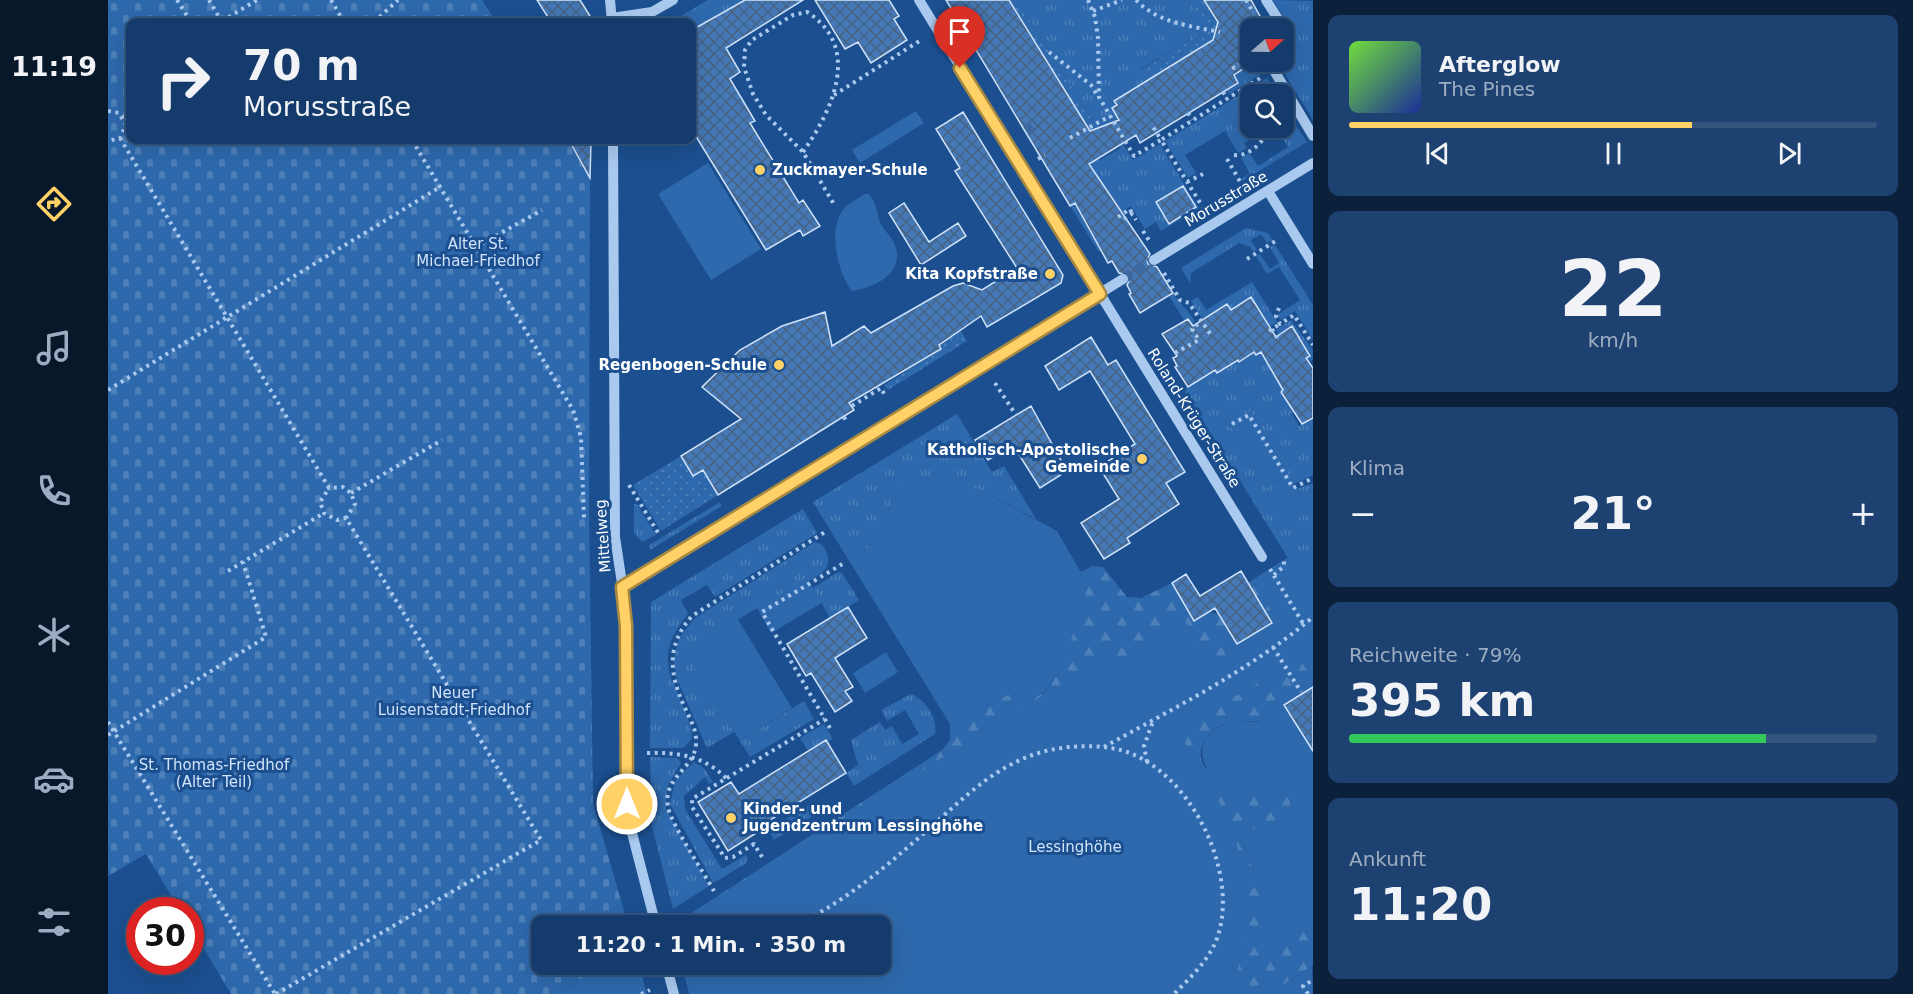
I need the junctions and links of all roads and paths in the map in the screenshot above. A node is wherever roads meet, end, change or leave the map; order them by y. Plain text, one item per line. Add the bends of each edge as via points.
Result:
1 (177, 0) edge
2 (209, 0) edge
3 (257, 0) edge
4 (331, 0) edge
5 (398, 0) edge
6 (610, 0) edge
7 (673, 0) edge
8 (919, 0) edge
9 (1088, 0) edge
10 (1122, 0) edge
11 (1136, 0) edge
12 (1246, 0) edge
13 (1266, 0) edge
14 (1093, 11) junction
15 (188, 18) edge
16 (220, 18) edge
17 (228, 18) edge
18 (342, 18) edge
19 (378, 18) edge
20 (612, 18) edge
21 (622, 18) edge
22 (1257, 18) edge
23 (1277, 18) edge
24 (1220, 32) dead end
25 (921, 40) dead end
26 (1049, 52) dead end
27 (1240, 64) edge
28 (1233, 66) dead end
29 (1275, 72) edge
30 (1258, 80) dead end
31 (1223, 92) dead end
32 (834, 95) junction
33 (1098, 97) junction
34 (1227, 99) junction
35 (108, 111) edge
36 (1188, 113) dead end
37 (126, 115) edge
38 (1110, 116) junction
39 (123, 117) junction
40 (1192, 120) junction
41 (1152, 125) dead end
42 (1313, 136) edge
43 (120, 138) junction
44 (1070, 138) dead end
45 (1264, 138) edge
46 (1161, 140) junction
47 (108, 141) edge
48 (414, 144) edge
49 (613, 144) edge
50 (803, 152) junction
51 (1045, 154) dead end
52 (1234, 155) dead end
53 (1038, 159) dead end
54 (1227, 159) dead end
55 (1313, 163) edge
56 (1203, 174) dead end
57 (1187, 182) junction
58 (1242, 185) dead end
59 (440, 187) junction
60 (1268, 191) junction
61 (835, 206) dead end
62 (1203, 209) dead end
63 (542, 210) dead end
64 (1132, 214) junction
65 (1118, 217) dead end
66 (1124, 219) dead end
67 (1136, 220) dead end
68 (1143, 231) dead end
69 (1277, 240) dead end
70 (1150, 242) dead end
71 (476, 247) junction
72 (1248, 259) dead end
73 (1154, 260) tunnel mouth
74 (1313, 264) edge
75 (1164, 273) dead end
76 (1123, 279) tunnel mouth
77 (1100, 294) junction
78 (1188, 294) dead end
79 (1183, 301) junction
80 (1279, 308) dead end
81 (227, 318) junction
82 (1200, 322) junction
83 (1280, 324) junction
84 (1211, 335) dead end
85 (1279, 340) dead end
86 (1313, 345) edge
87 (1175, 352) dead end
88 (995, 383) dead end
89 (108, 390) edge
90 (886, 397) dead end
91 (852, 406) dead end
92 (1016, 415) dead end
93 (1232, 424) dead end
94 (442, 440) dead end
95 (1313, 478) edge
96 (629, 484) dead end
97 (329, 488) junction
98 (351, 493) junction
99 (324, 513) junction
100 (346, 518) junction
101 (584, 518) dead end
102 (825, 531) dead end
103 (660, 536) dead end
104 (1262, 557) joint
105 (1284, 560) dead end
106 (243, 562) junction
107 (844, 563) dead end
108 (228, 571) dead end
109 (1274, 575) junction
110 (622, 587) junction
111 (1313, 618) edge
112 (1304, 625) junction
113 (1273, 648) junction
114 (1301, 692) dead end
115 (825, 719) junction
116 (1153, 720) junction
117 (108, 722) edge
118 (831, 728) dead end
119 (114, 732) junction
120 (108, 735) edge
121 (1104, 747) junction
122 (647, 753) dead end
123 (694, 757) junction
124 (1147, 762) junction
125 (726, 778) junction
126 (762, 857) dead end
127 (714, 891) dead end
128 (653, 915) edge
129 (815, 915) edge
130 (669, 975) edge
131 (1313, 980) edge
132 (650, 990) dead end
133 (275, 994) edge
134 (641, 994) edge
135 (674, 994) edge
136 (1174, 994) edge
137 (1308, 994) edge

1 - 15 path
2 - 16 path
3 - 17 path
4 - 18 path
5 - 19 path
6 - 20 street
7 - 21 street via 652,12
8 - 77 street, Roland-Krüger-Straße
9 - 14 path
10 - 14 path
11 - 24 path via 1151,13 1171,21
12 - 22 path
13 - 23 street
14 - 33 path via 1098,38
25 - 32 path
26 - 33 path via 1091,85
27 - 28 path
29 - 42 street
30 - 34 path
31 - 34 path
32 - 50 path
32 - 50 path via 837,46 821,21 807,12 793,15 752,40 745,50 744,67 753,94 766,115
33 - 38 path
34 - 40 path
35 - 39 path
36 - 40 path
37 - 39 path
38 - 44 path
38 - 46 path via 1134,156
39 - 43 path via 126,127
40 - 46 path
41 - 46 path
43 - 47 path
43 - 81 path
45 - 52 path via 1240,156
46 - 57 path
48 - 59 path
49 - 110 street, Mittelweg via 615,537
50 - 61 path
51 - 53 path
54 - 58 path
55 - 60 street, Morusstraße
56 - 57 path
57 - 62 path
59 - 71 path
59 - 81 path
60 - 73 street, Morusstraße
60 - 74 street
63 - 71 path
64 - 65 path via 1130,210
64 - 66 path
64 - 67 path
68 - 70 path
69 - 72 path
71 - 101 path via 573,410 581,437
75 - 79 path
76 - 77 street
77 - 104 street, Roland-Krüger-Straße
77 - 110 street
78 - 79 path
79 - 82 path via 1189,303
80 - 83 path via 1275,316
81 - 89 path
81 - 97 path
82 - 84 path
82 - 87 path via 1192,329 1198,340
83 - 85 path via 1270,330
83 - 86 path via 1294,315
88 - 92 path
90 - 91 path via 881,388
93 - 95 path via 1249,415 1293,488
94 - 98 path
96 - 103 path
97 - 98 path via 343,487
97 - 99 path via 320,502
98 - 100 path via 353,510
99 - 100 path via 337,520
99 - 106 path
100 - 133 path via 541,840
102 - 123 path via 692,616 682,627 674,644 671,666 694,726
104 - 109 path
105 - 109 path via 1284,566
106 - 108 path
106 - 119 path via 266,637
107 - 115 path via 762,612
109 - 112 path
110 - 128 street, Mittelweg via 628,819
111 - 112 path
112 - 113 path
113 - 114 path
113 - 116 path
115 - 118 path
115 - 125 path
116 - 121 path
116 - 124 path via 1144,746
117 - 119 path
119 - 120 path
119 - 133 path
121 - 124 path
121 - 129 path via 1048,750 994,773 880,871
122 - 123 path
123 - 125 path
123 - 127 path via 674,777 668,807
124 - 136 path via 1166,776 1204,827 1222,881 1223,914 1213,949
125 - 126 path via 692,799 692,807 726,858 754,844
130 - 135 street
131 - 137 path via 1303,986
132 - 134 path

